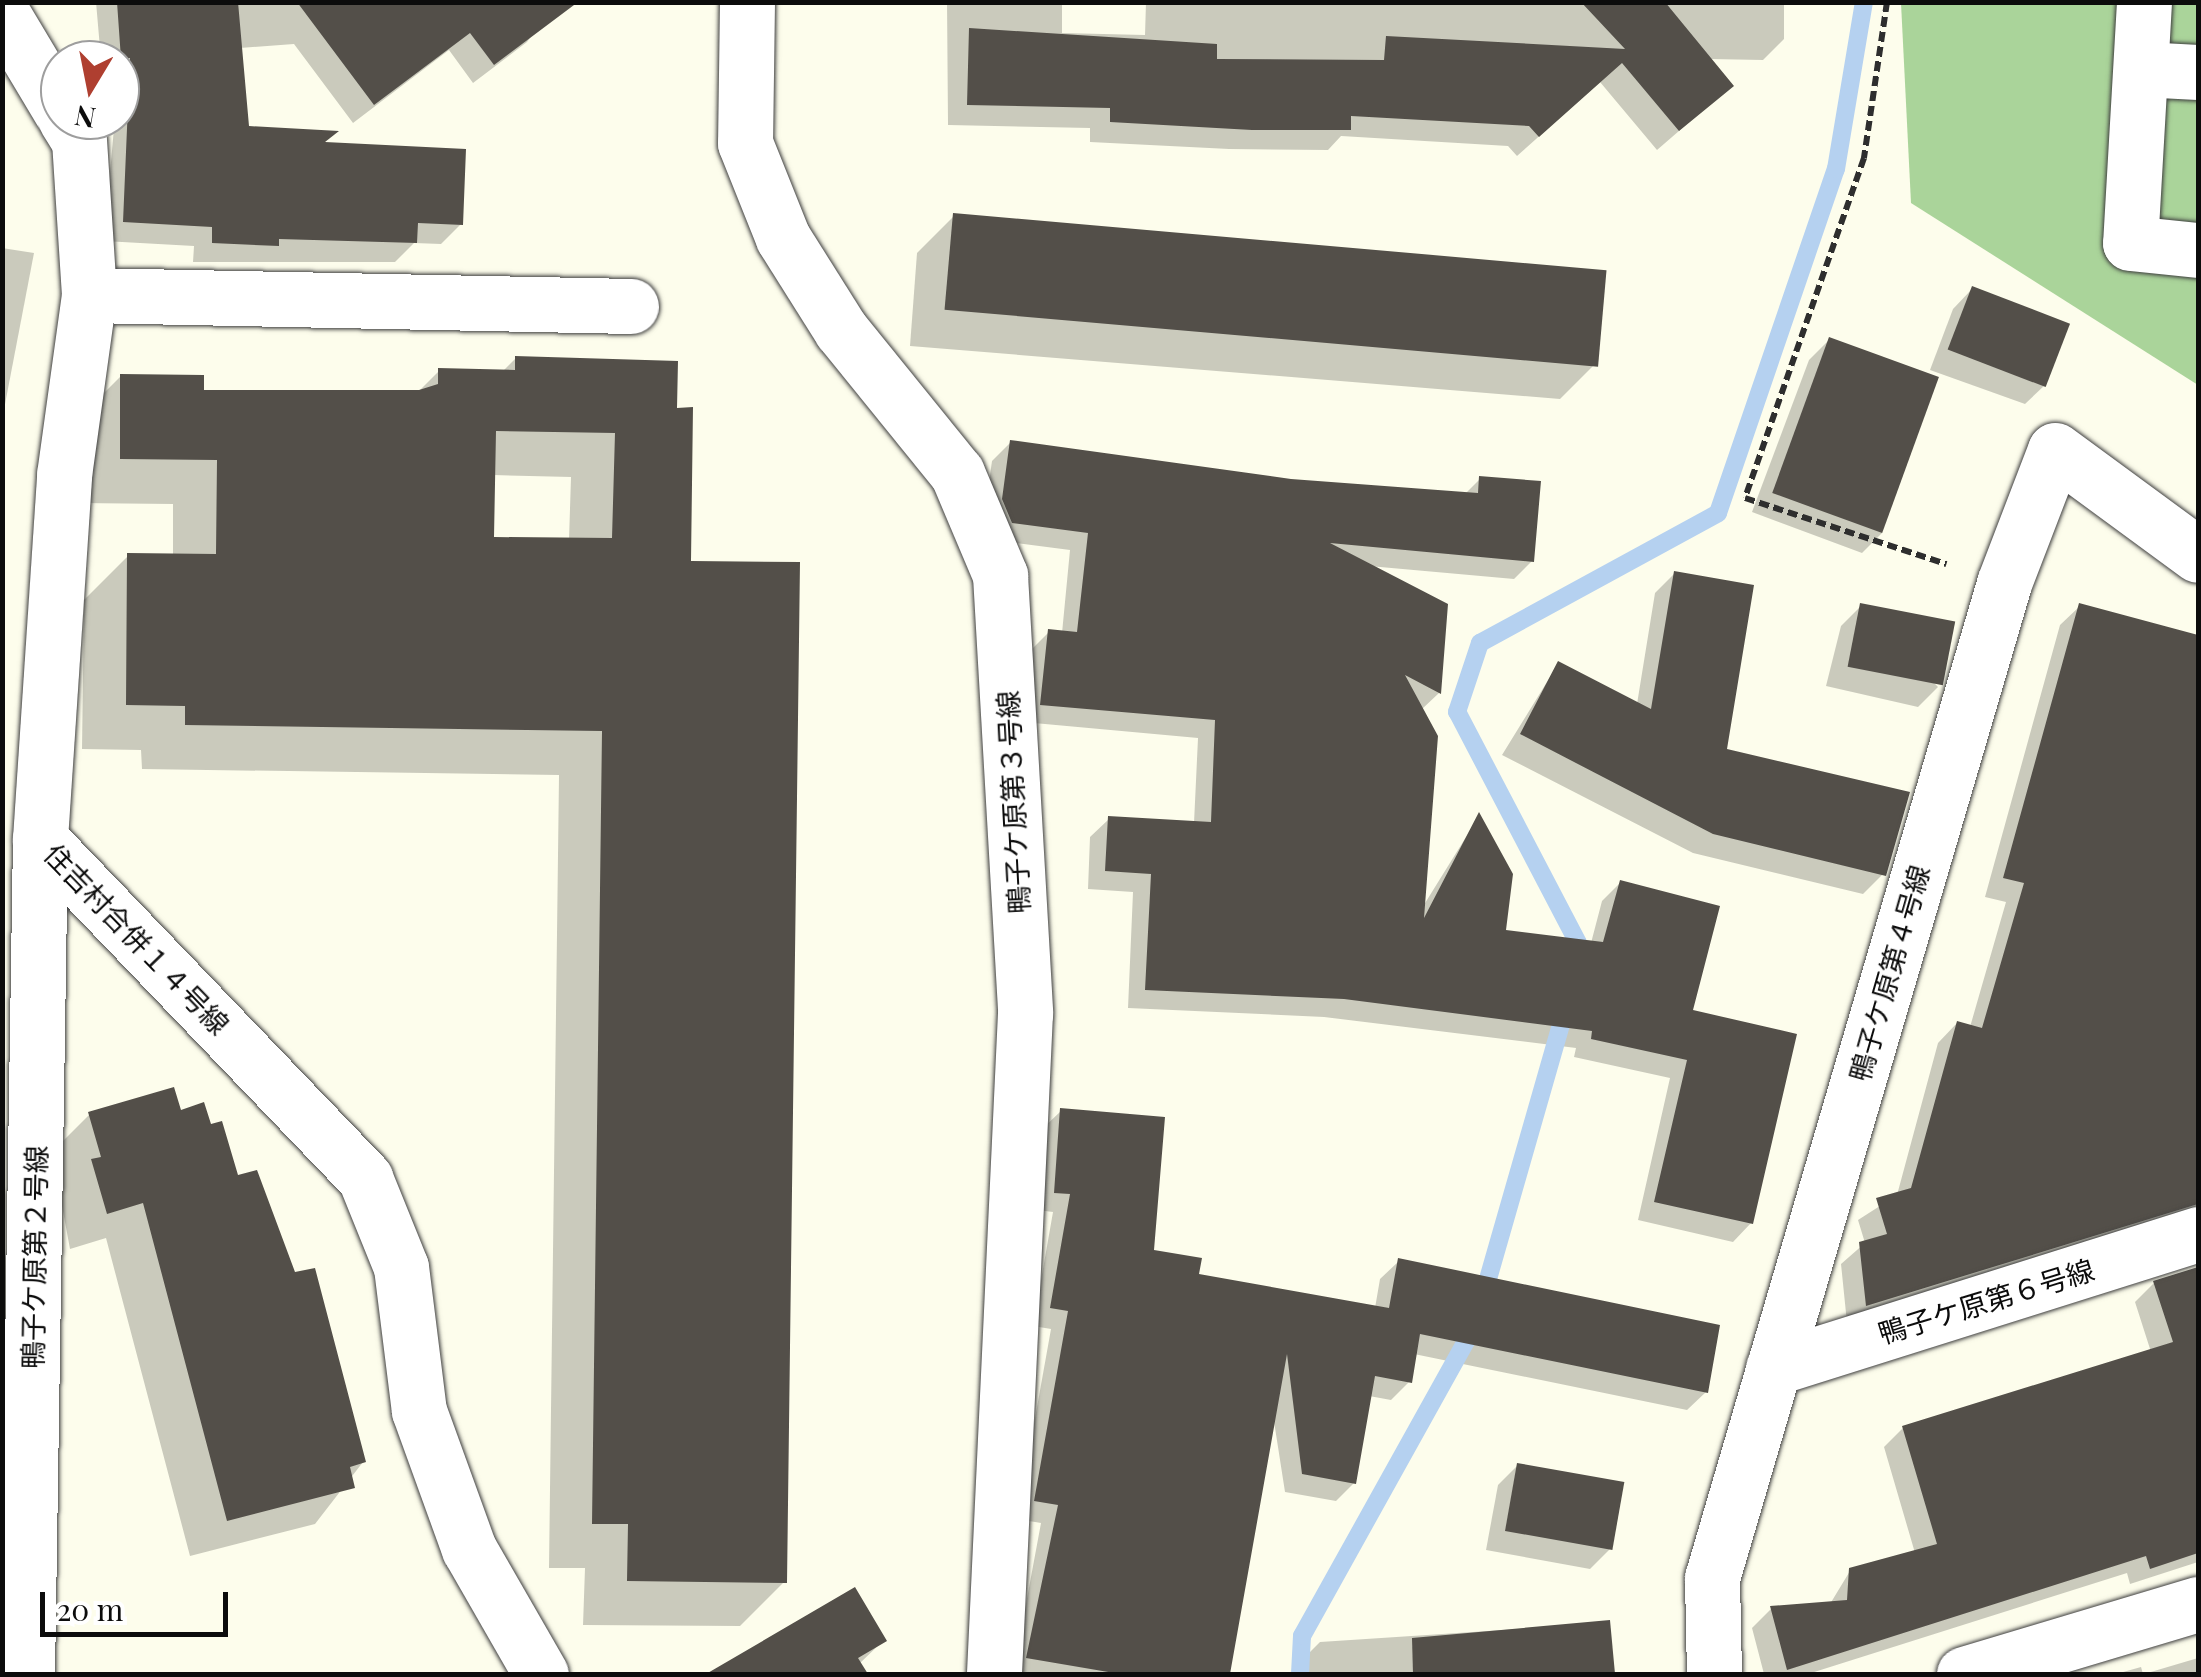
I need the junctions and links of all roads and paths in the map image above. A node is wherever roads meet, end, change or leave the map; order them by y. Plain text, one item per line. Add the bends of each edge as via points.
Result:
1 (747, 2) edge
2 (1888, 2) edge
3 (2144, 2) edge
4 (2, 13) edge
5 (2141, 69) junction
6 (2198, 72) edge
7 (40, 77) edge
8 (78, 140) edge
9 (2198, 250) edge
10 (89, 295) junction
11 (631, 306) dead end
12 (2198, 555) edge
13 (2004, 583) junction
14 (40, 839) junction
15 (2198, 1234) edge
16 (1773, 1368) junction
17 (17, 1434) edge
18 (2198, 1604) edge
19 (27, 1674) edge
20 (541, 1674) edge
21 (994, 1674) edge
22 (1714, 1674) edge
23 (1964, 1674) edge

1 - 21 street, 鴨子ケ原第３号線 via 745,143 782,238 840,330 958,473 1000,575 1025,1012
2 - 13 path via 1864,158 1746,498
3 - 5 street
4 - 7 street
5 - 6 street
5 - 9 street via 2130,244
8 - 10 street, 住吉村合併１４号線
10 - 11 street
10 - 14 street, 住吉村合併１４号線 via 64,475
12 - 13 street, 鴨子ケ原第４号線 via 2056,450
13 - 16 street, 鴨子ケ原第４号線
14 - 17 street, 鴨子ケ原第２号線
14 - 20 street, 住吉村合併１４号線 via 365,1178 401,1267 419,1412 469,1549
15 - 16 street, 鴨子ケ原第６号線
16 - 22 street, 鴨子ケ原第４号線 via 1712,1578
17 - 19 street, 鴨子ケ原第２号線
18 - 23 street

